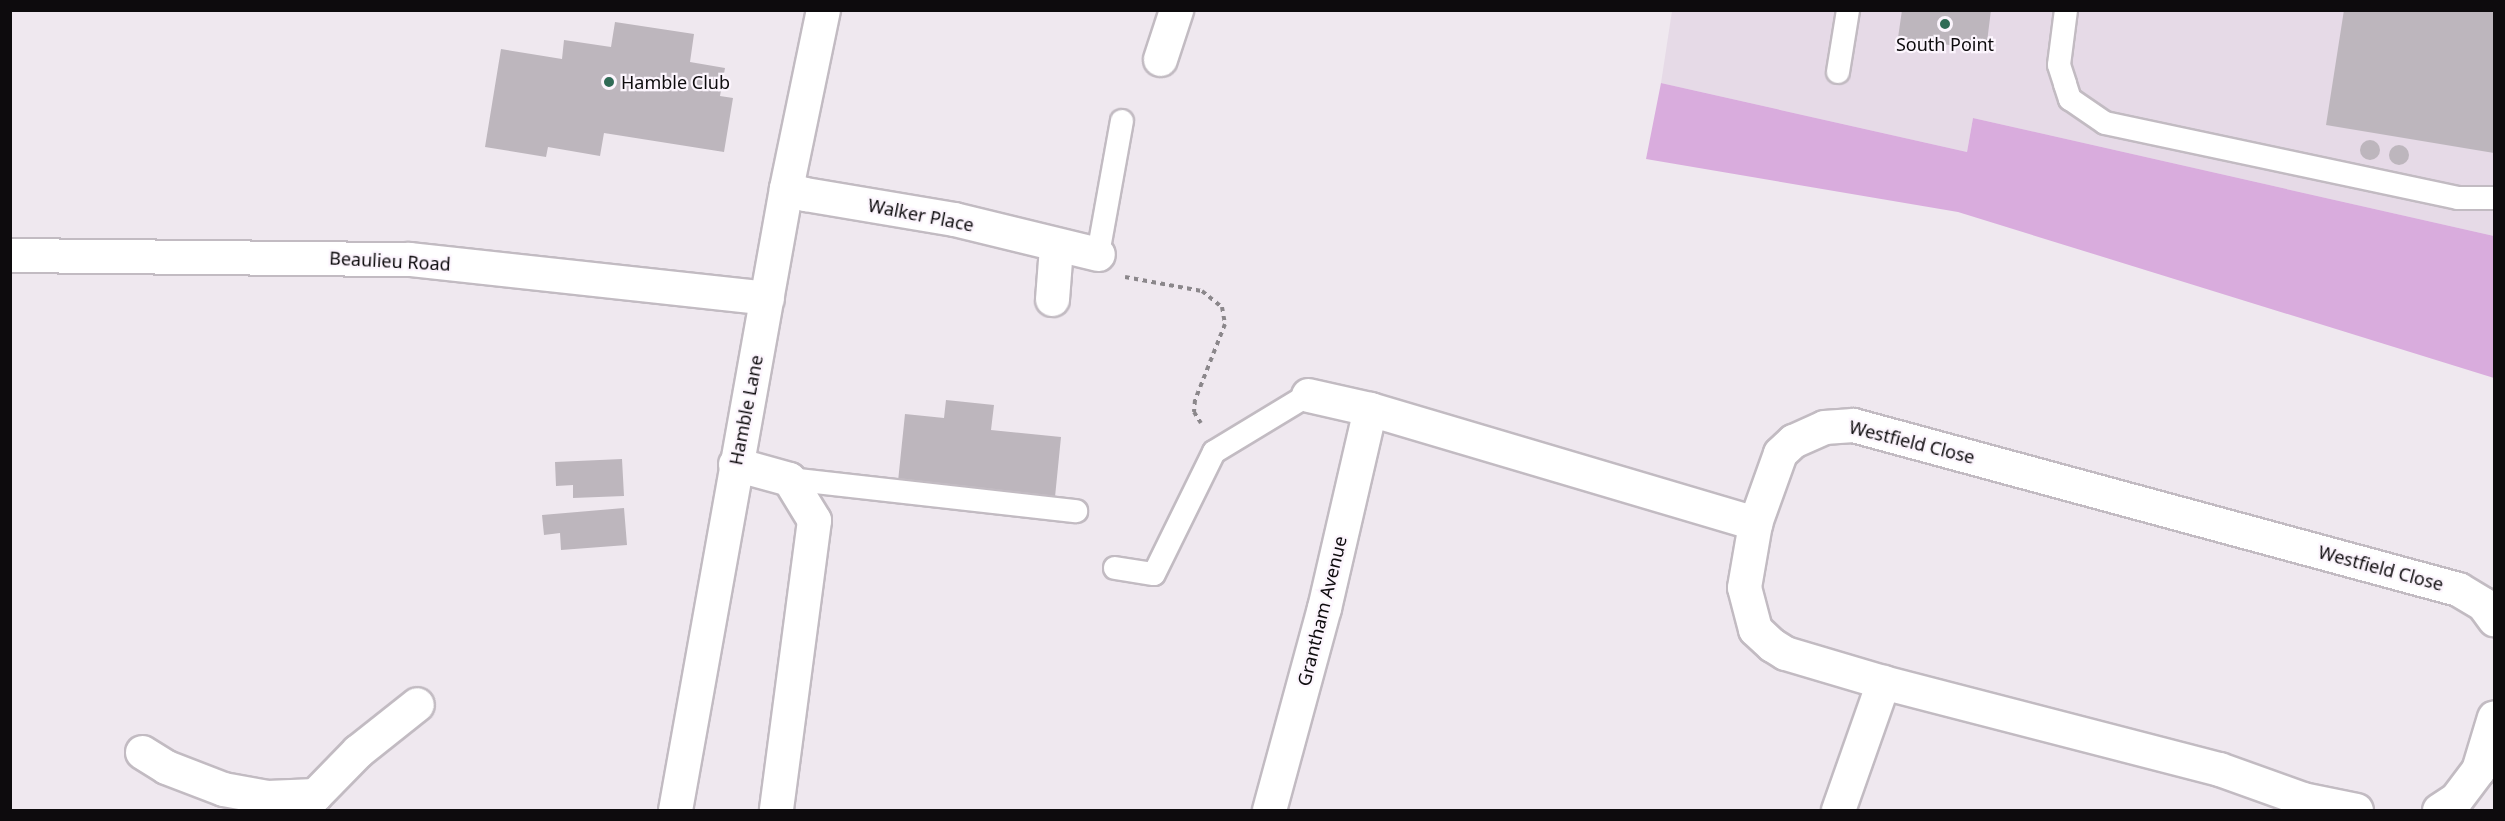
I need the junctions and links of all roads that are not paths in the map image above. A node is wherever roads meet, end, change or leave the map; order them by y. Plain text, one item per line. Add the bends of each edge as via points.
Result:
1 (824, 10) edge
2 (1176, 10) edge
3 (1848, 10) edge
4 (2066, 10) edge
5 (1160, 59) dead end
6 (1838, 72) dead end
7 (1122, 121) dead end
8 (786, 188) junction
9 (2494, 198) edge
10 (1056, 247) junction
11 (1098, 254) joint
12 (10, 255) edge
13 (767, 298) junction
14 (1052, 299) dead end
15 (1308, 395) joint
16 (1370, 409) junction
17 (735, 464) junction
18 (789, 479) junction
19 (1076, 510) dead end
20 (1755, 523) junction
21 (1115, 568) dead end
22 (2494, 619) edge
23 (1883, 682) junction
24 (417, 704) dead end
25 (2494, 717) edge
26 (142, 752) dead end
27 (266, 804) edge
28 (2301, 805) edge
29 (675, 810) edge
30 (776, 810) edge
31 (1269, 810) edge
32 (1838, 810) edge
33 (2356, 810) edge
34 (2439, 810) edge

1 - 8 street, Hamble Lane
2 - 5 street
3 - 6 lane
4 - 9 lane via 2059,65 2070,99 2105,123 2458,198
7 - 11 lane
8 - 10 street, Walker Place via 954,219
8 - 13 street, Hamble Lane
10 - 11 street, Walker Place
10 - 14 street
12 - 13 street, Beaulieu Road via 409,259
13 - 17 street, Hamble Lane
15 - 16 street
15 - 21 lane via 1214,452 1154,574
16 - 20 street
16 - 31 street, Grantham Avenue via 1324,608
17 - 18 street
17 - 29 street, Hamble Lane
18 - 19 lane
18 - 30 street via 814,520
20 - 22 street, Westfield Close via 1772,473 1787,447 1824,427 1853,425 2458,589 2483,604
20 - 23 street, Westfield Close via 1744,587 1755,629 1785,653
23 - 28 street, Westfield Close via 2219,769
23 - 32 street
24 - 27 street via 358,751 315,795
25 - 34 street via 2478,770 2456,799
26 - 27 street via 166,766
28 - 33 street, Westfield Close

